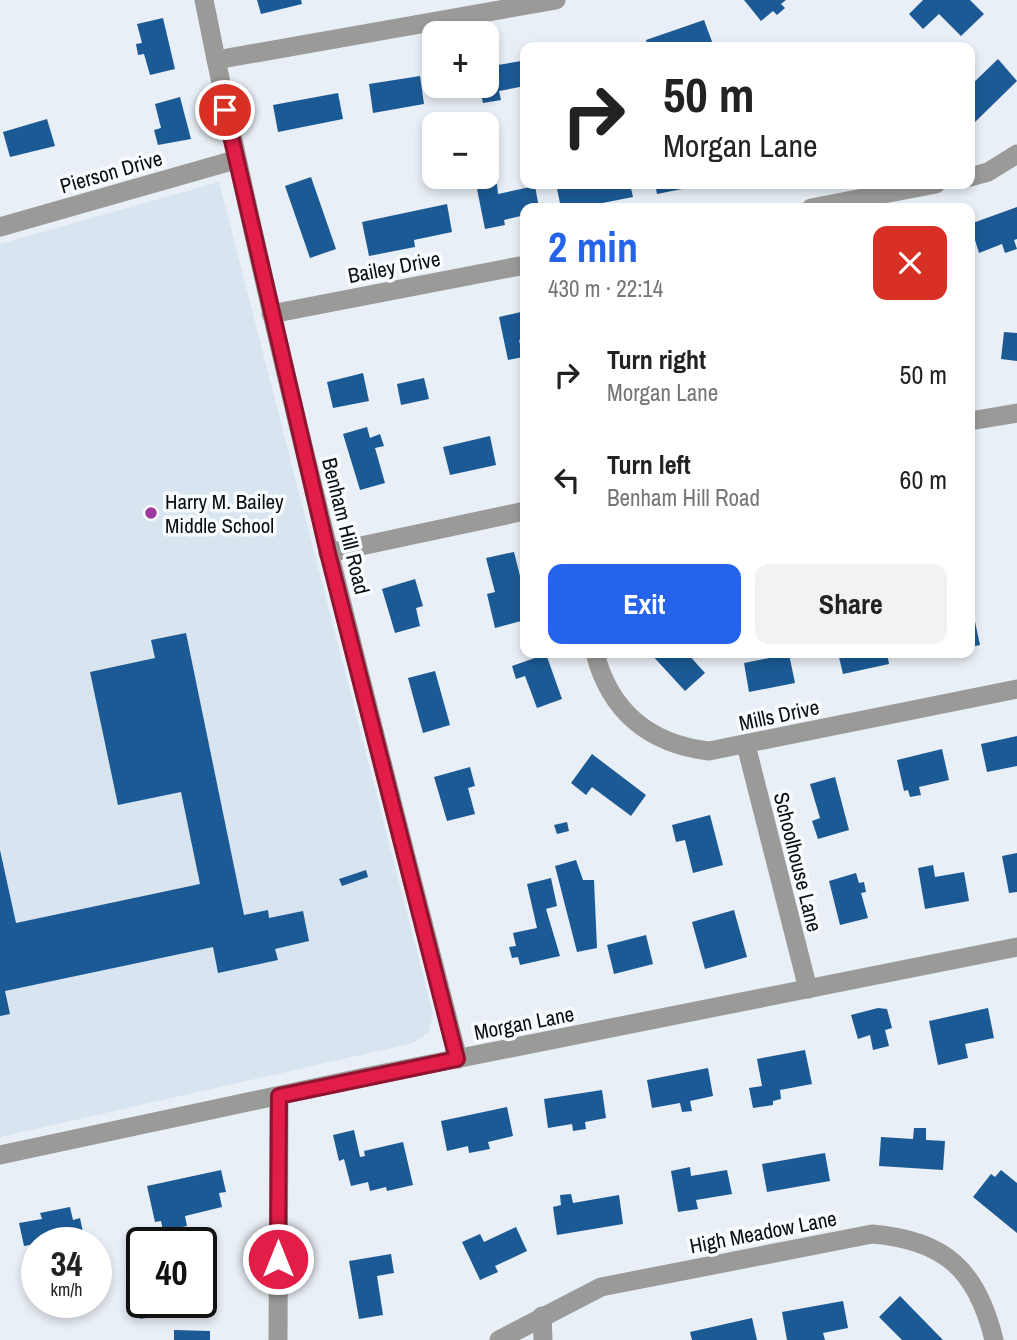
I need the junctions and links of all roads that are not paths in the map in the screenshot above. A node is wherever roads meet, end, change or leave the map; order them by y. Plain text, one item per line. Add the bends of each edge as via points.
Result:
1 (204, 0) edge
2 (556, 0) edge
3 (533, 2) edge
4 (216, 60) junction
5 (1017, 154) edge
6 (235, 160) junction
7 (975, 176) edge
8 (910, 189) edge
9 (837, 203) edge
10 (0, 227) edge
11 (520, 266) edge
12 (271, 314) junction
13 (1017, 413) edge
14 (975, 420) edge
15 (520, 511) edge
16 (328, 553) junction
17 (598, 658) edge
18 (1017, 689) edge
19 (746, 745) junction
20 (1017, 947) edge
21 (808, 989) junction
22 (457, 1059) junction
23 (279, 1096) junction
24 (0, 1156) edge
25 (542, 1316) junction
26 (278, 1340) edge
27 (499, 1340) edge
28 (543, 1340) edge
29 (994, 1340) edge

1 - 4 street, Benham Hill Road
2 - 3 street
3 - 4 street
4 - 6 street, Benham Hill Road
5 - 7 street
6 - 10 street, Pierson Drive
6 - 12 street, Benham Hill Road
8 - 9 street
11 - 12 street, Bailey Drive
12 - 16 street, Benham Hill Road
13 - 14 street
15 - 16 street
16 - 22 street, Benham Hill Road
17 - 19 street, Mills Drive via 620,708 649,734 690,749
18 - 19 street, Mills Drive
19 - 21 street, Schoolhouse Lane
20 - 21 street, Morgan Lane
21 - 22 street, Morgan Lane
22 - 23 street, Morgan Lane
23 - 24 street, Morgan Lane
23 - 26 street
25 - 27 street, High Meadow Lane
25 - 28 street
25 - 29 street, High Meadow Lane via 601,1287 872,1234 917,1241 941,1251 975,1285

